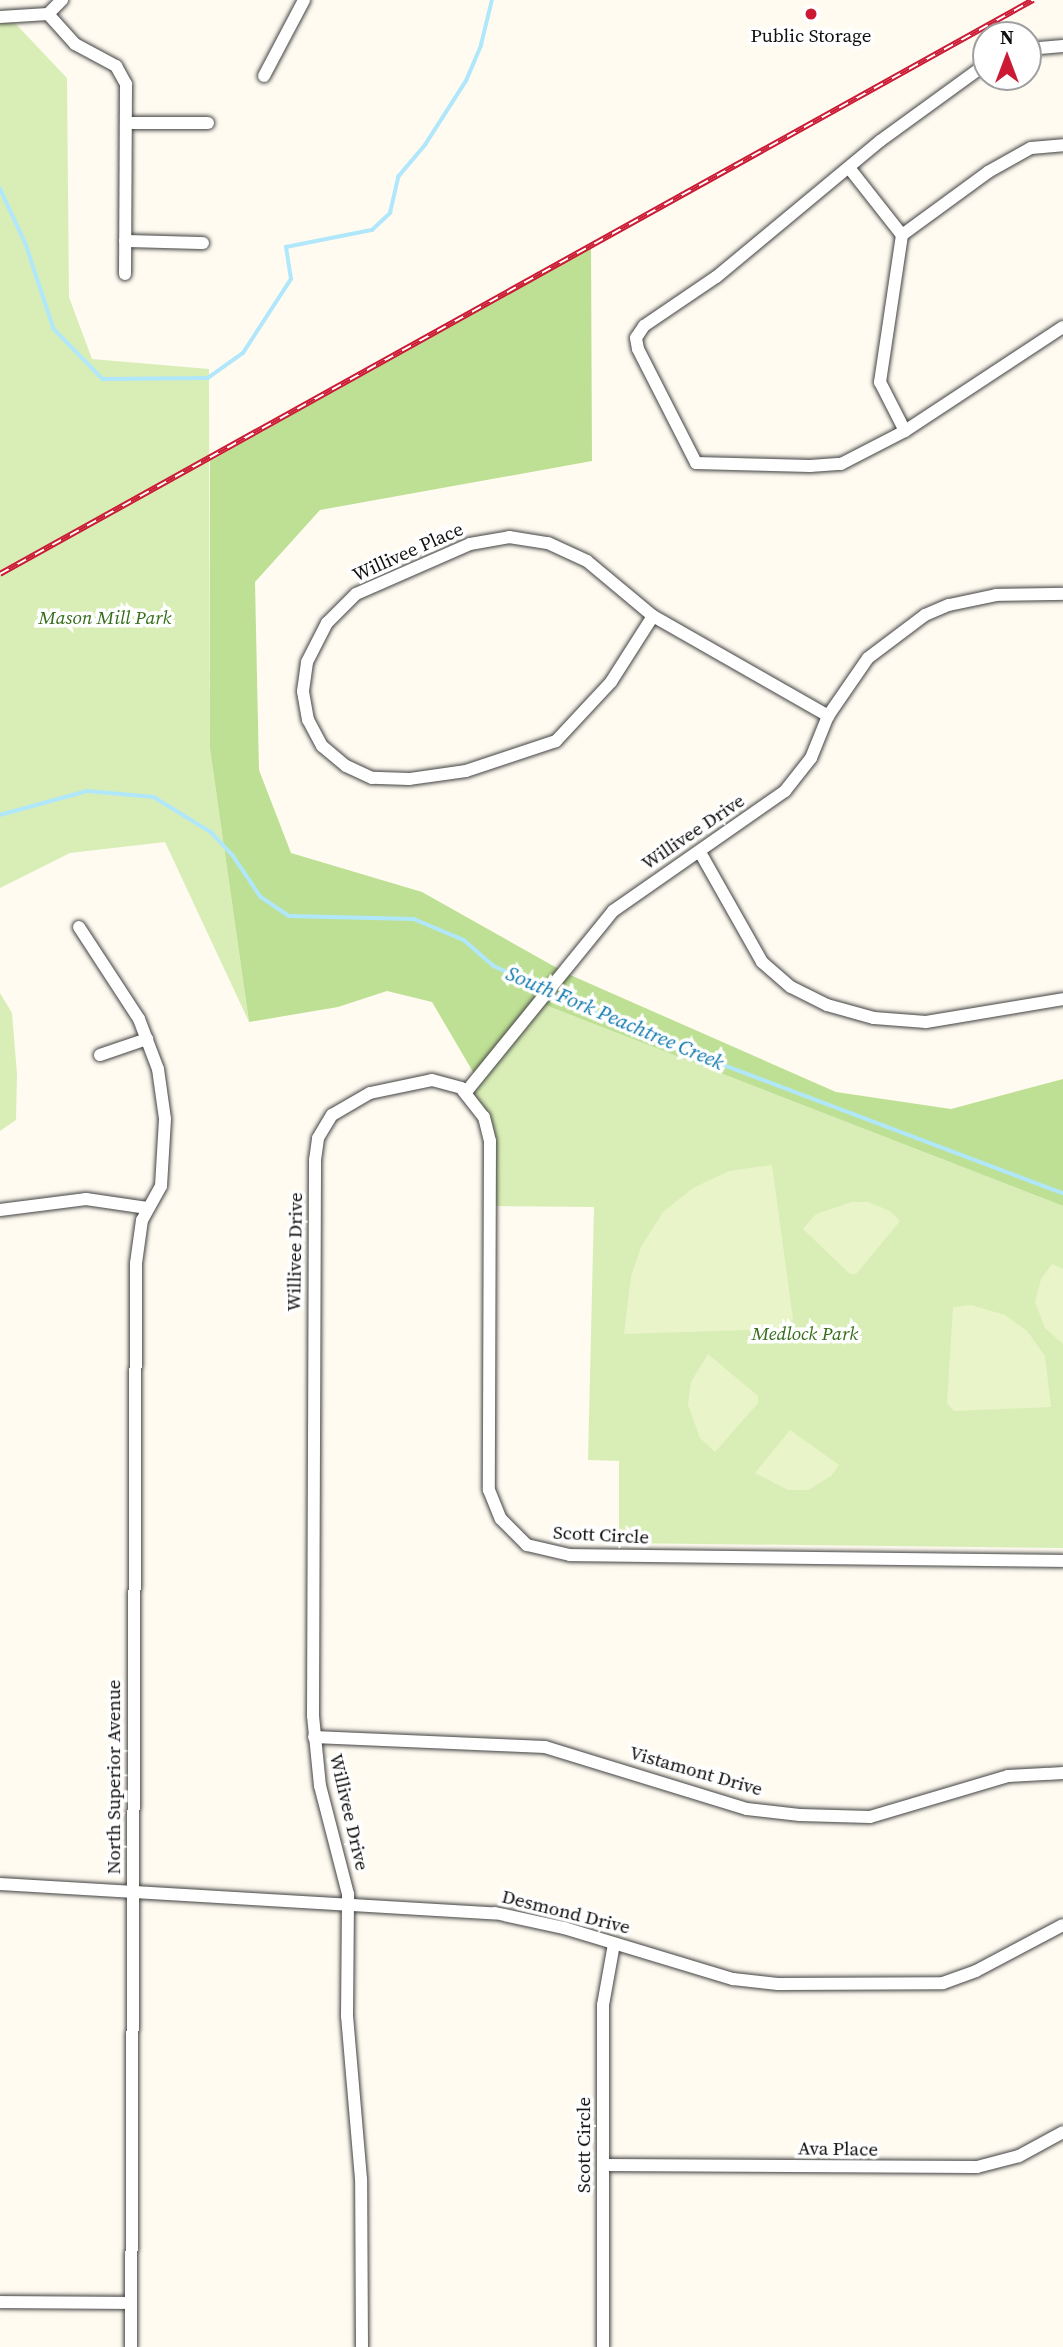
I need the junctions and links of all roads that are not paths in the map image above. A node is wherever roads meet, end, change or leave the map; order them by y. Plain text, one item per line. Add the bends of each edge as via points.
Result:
1 (62, 0) edge
2 (304, 0) edge
3 (48, 14) junction
4 (0, 17) edge
5 (1063, 46) edge
6 (1042, 48) edge
7 (972, 74) edge
8 (264, 76) dead end
9 (126, 123) junction
10 (208, 123) dead end
11 (1063, 145) edge
12 (850, 169) junction
13 (902, 235) junction
14 (125, 241) junction
15 (203, 243) dead end
16 (125, 274) dead end
17 (1063, 327) edge
18 (905, 431) junction
19 (1063, 593) edge
20 (653, 616) junction
21 (828, 716) junction
22 (701, 854) junction
23 (79, 927) dead end
24 (1063, 999) edge
25 (147, 1039) junction
26 (100, 1055) dead end
27 (466, 1092) junction
28 (147, 1208) junction
29 (0, 1210) edge
30 (1063, 1561) edge
31 (314, 1737) junction
32 (1063, 1773) edge
33 (0, 1884) edge
34 (133, 1892) junction
35 (348, 1903) junction
36 (1063, 1925) edge
37 (614, 1944) junction
38 (1063, 2132) edge
39 (604, 2165) junction
40 (0, 2302) edge
41 (131, 2303) junction
42 (131, 2347) edge
43 (362, 2347) edge
44 (603, 2347) edge

1 - 3 street
2 - 8 street
3 - 4 street
3 - 9 street via 75,44 116,66 126,84
5 - 6 street
7 - 12 street via 880,141
9 - 10 street
9 - 14 street
11 - 13 street via 1031,148 1020,154
12 - 13 street
12 - 18 street via 716,277 644,326 636,338 638,349 696,463 841,464
13 - 18 street via 880,382
14 - 15 street
14 - 16 street
17 - 18 street
19 - 21 street, Willivee Drive via 974,597 925,615 868,658
20 - 20 street, Willivee Place via 611,682 556,741 466,771 409,779 372,778 346,766 322,746 308,720 303,691 307,663 327,623 356,593 470,544 509,537 548,543 587,561
20 - 21 street, Willivee Place
21 - 22 street, Willivee Drive via 811,758 785,792
22 - 24 street via 762,962 791,987 827,1005 874,1018 926,1022
22 - 27 street, Willivee Drive via 613,911
23 - 25 street, North Superior Avenue via 123,991
25 - 26 street
25 - 28 street, North Superior Avenue via 161,1082 166,1135 161,1186
27 - 30 street, Scott Circle via 480,1108 490,1141 489,1490 500,1518 520,1540 547,1553 569,1555
27 - 31 street, Willivee Drive via 432,1080 370,1093 332,1115 318,1138
28 - 29 street via 86,1199
28 - 34 street, North Superior Avenue via 135,1263
31 - 32 street, Vistamont Drive via 545,1746 747,1809 800,1815 870,1817 1008,1776
31 - 35 street, Willivee Drive
33 - 34 street, Desmond Drive
34 - 35 street, Desmond Drive
34 - 41 street, North Superior Avenue
35 - 37 street, Desmond Drive via 495,1913
35 - 43 street, Willivee Drive via 347,2016 360,2179
36 - 37 street, Desmond Drive via 960,1978 923,1985 751,1982
37 - 39 street, Scott Circle via 603,2005
38 - 39 street, Ava Place via 1019,2156 977,2167
39 - 44 street, Scott Circle
40 - 41 street
41 - 42 street, North Superior Avenue

